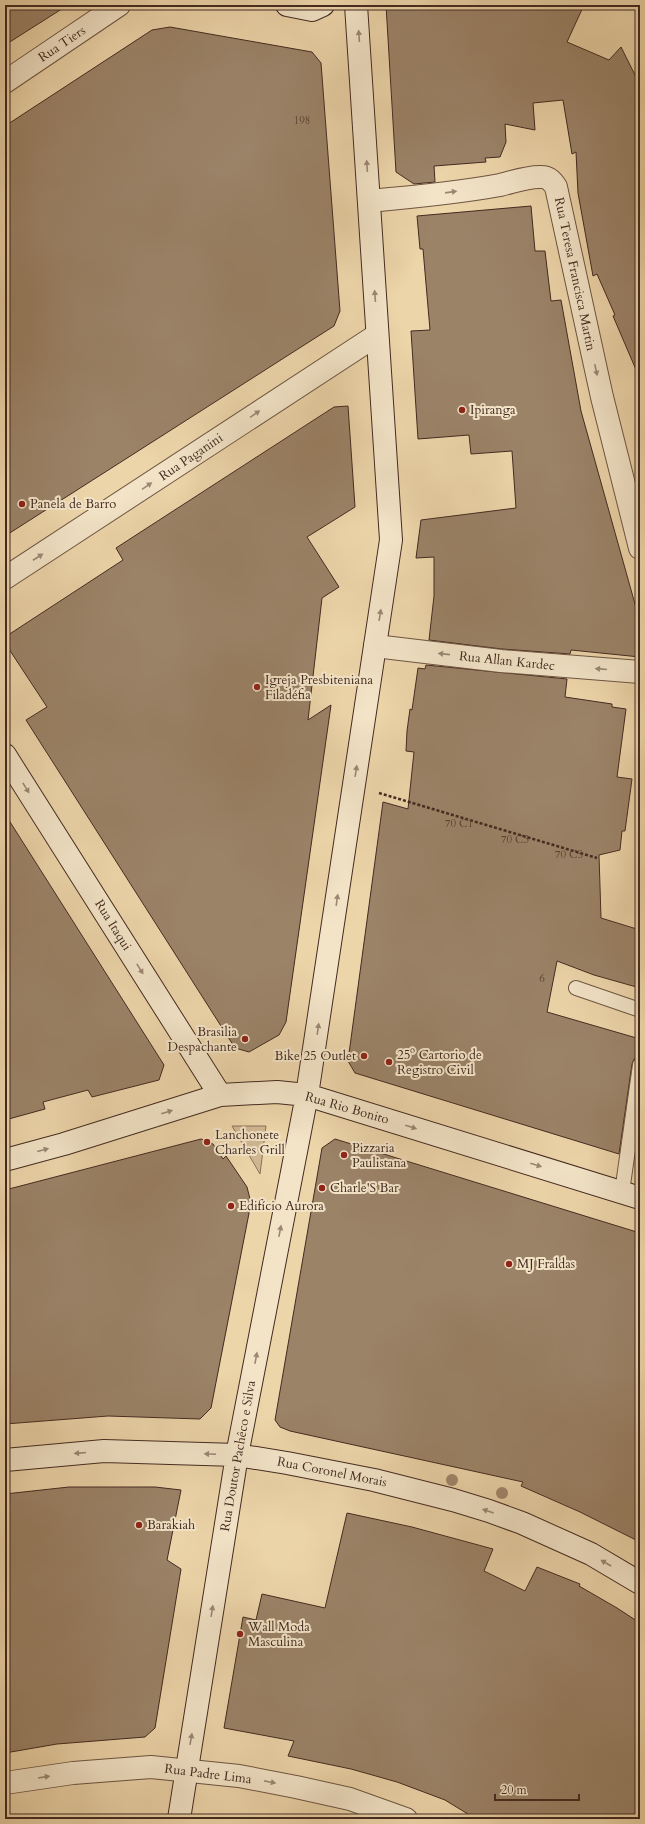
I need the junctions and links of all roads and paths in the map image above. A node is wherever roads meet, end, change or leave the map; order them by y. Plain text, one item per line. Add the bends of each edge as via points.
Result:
1 (119, 5) edge
2 (287, 5) edge
3 (323, 5) edge
4 (356, 5) edge
5 (5, 82) edge
6 (369, 201) junction
7 (377, 335) junction
8 (640, 548) edge
9 (5, 578) edge
10 (375, 646) junction
11 (640, 672) edge
12 (5, 755) edge
13 (354, 786) junction
14 (597, 858) dead end
15 (576, 988) dead end
16 (640, 1010) edge
17 (640, 1065) edge
18 (220, 1095) junction
19 (307, 1095) junction
20 (5, 1160) edge
21 (631, 1195) edge
22 (237, 1455) junction
23 (5, 1460) edge
24 (640, 1583) edge
25 (186, 1771) junction
26 (5, 1783) edge
27 (179, 1819) edge
28 (406, 1819) edge

1 - 5 street, Rua Tiers
2 - 3 street via 312,10
6 -> 4 street, Rua Doutor Pachêco e Silva
7 -> 6 street, Rua Doutor Pachêco e Silva
6 -> 8 street, Rua Teresa Francisca Martin via 500,185 536,177 552,181 556,187 602,397
9 -> 7 street, Rua Paganini
10 -> 7 street, Rua Doutor Pachêco e Silva via 391,540
11 -> 10 street, Rua Allan Kardec via 501,661
13 -> 10 street, Rua Doutor Pachêco e Silva
12 -> 18 street, Rua Itaqui
13 - 14 path
19 -> 13 street, Rua Doutor Pachêco e Silva
15 - 16 lane
17 - 21 lane
18 - 19 street, Rua Rio Bonito via 276,1092
20 -> 18 street, Rua Rio Bonito
19 -> 21 street, Rua Rio Bonito
22 -> 19 street, Rua Doutor Pachêco e Silva
22 -> 23 street, Rua Coronel Morais via 104,1451
24 -> 22 street, Rua Coronel Morais via 591,1554 522,1523 453,1500 374,1480
25 -> 22 street, Rua Doutor Pachêco e Silva
26 -> 25 street, Rua Padre Lima via 73,1773 151,1768
25 - 27 street, Rua Doutor Pachêco e Silva
25 -> 28 street, Rua Padre Lima via 239,1776 296,1787 350,1799

